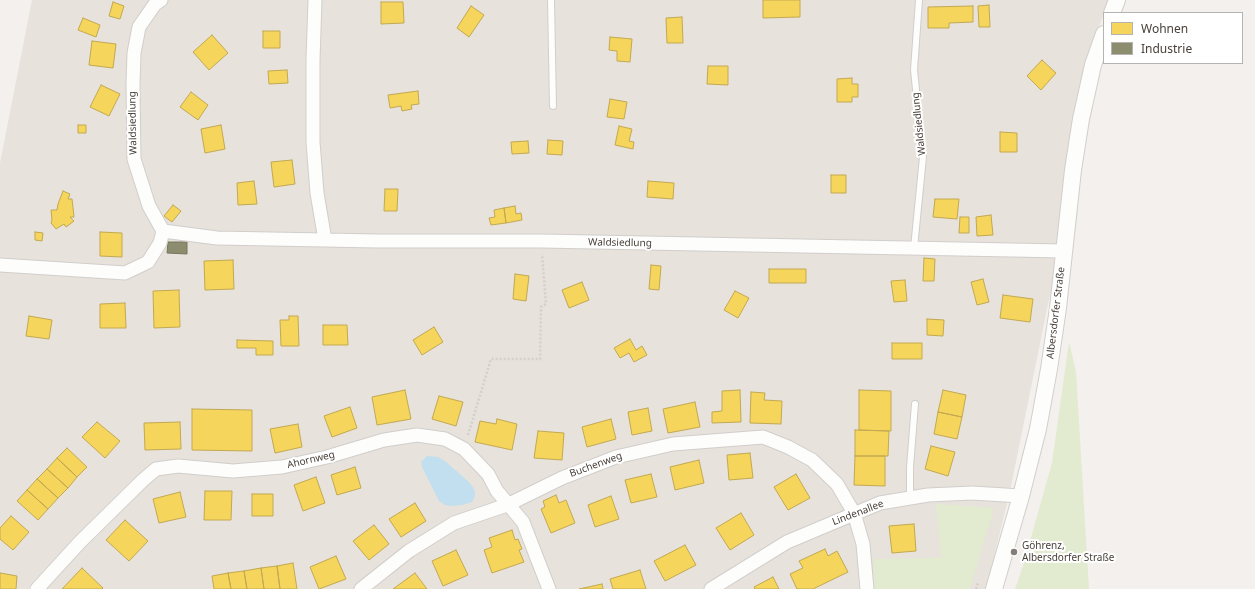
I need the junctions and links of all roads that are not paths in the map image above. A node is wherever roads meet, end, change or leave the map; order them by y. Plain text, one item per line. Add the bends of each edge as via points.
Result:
1 (160, 0) edge
2 (315, 0) edge
3 (551, 0) edge
4 (919, 0) edge
5 (1117, 0) edge
6 (1112, 12) edge
7 (1103, 37) edge
8 (553, 106) dead end
9 (164, 230) junction
10 (325, 240) junction
11 (914, 248) junction
12 (1064, 251) junction
13 (0, 265) edge
14 (915, 404) dead end
15 (1021, 496) junction
16 (910, 498) junction
17 (507, 505) junction
18 (854, 513) junction
19 (37, 589) edge
20 (361, 589) edge
21 (549, 589) edge
22 (711, 589) edge
23 (867, 589) edge
24 (994, 589) edge

1 - 9 street, Waldsiedlung via 140,27 134,53 134,159 149,206
2 - 10 street via 313,142 317,193
3 - 8 lane
4 - 11 lane, Waldsiedlung via 914,70 923,156
5 - 6 street
7 - 12 street, Albersdorfer Straße via 1093,65 1081,118
9 - 10 street, Waldsiedlung via 216,238
9 - 13 street via 160,243 148,262 125,273
10 - 11 street, Waldsiedlung
11 - 12 street, Waldsiedlung
12 - 15 street, Albersdorfer Straße via 1049,369 1038,429
14 - 16 lane
15 - 16 street, Lindenallee via 972,493
15 - 24 street, Albersdorfer Straße
16 - 18 street, Lindenallee via 880,503
17 - 18 street, Buchenweg via 562,478 616,456 673,444 763,437 812,460 837,484
17 - 19 street, Ahornweg via 488,474 464,449 445,438 417,435 384,440 282,467 233,470 178,466 156,469 80,542
17 - 20 street, Buchenweg via 454,523 409,551
17 - 21 street, Ahornweg via 523,522
18 - 22 street, Lindenallee via 787,542
18 - 23 street, Buchenweg via 863,544

